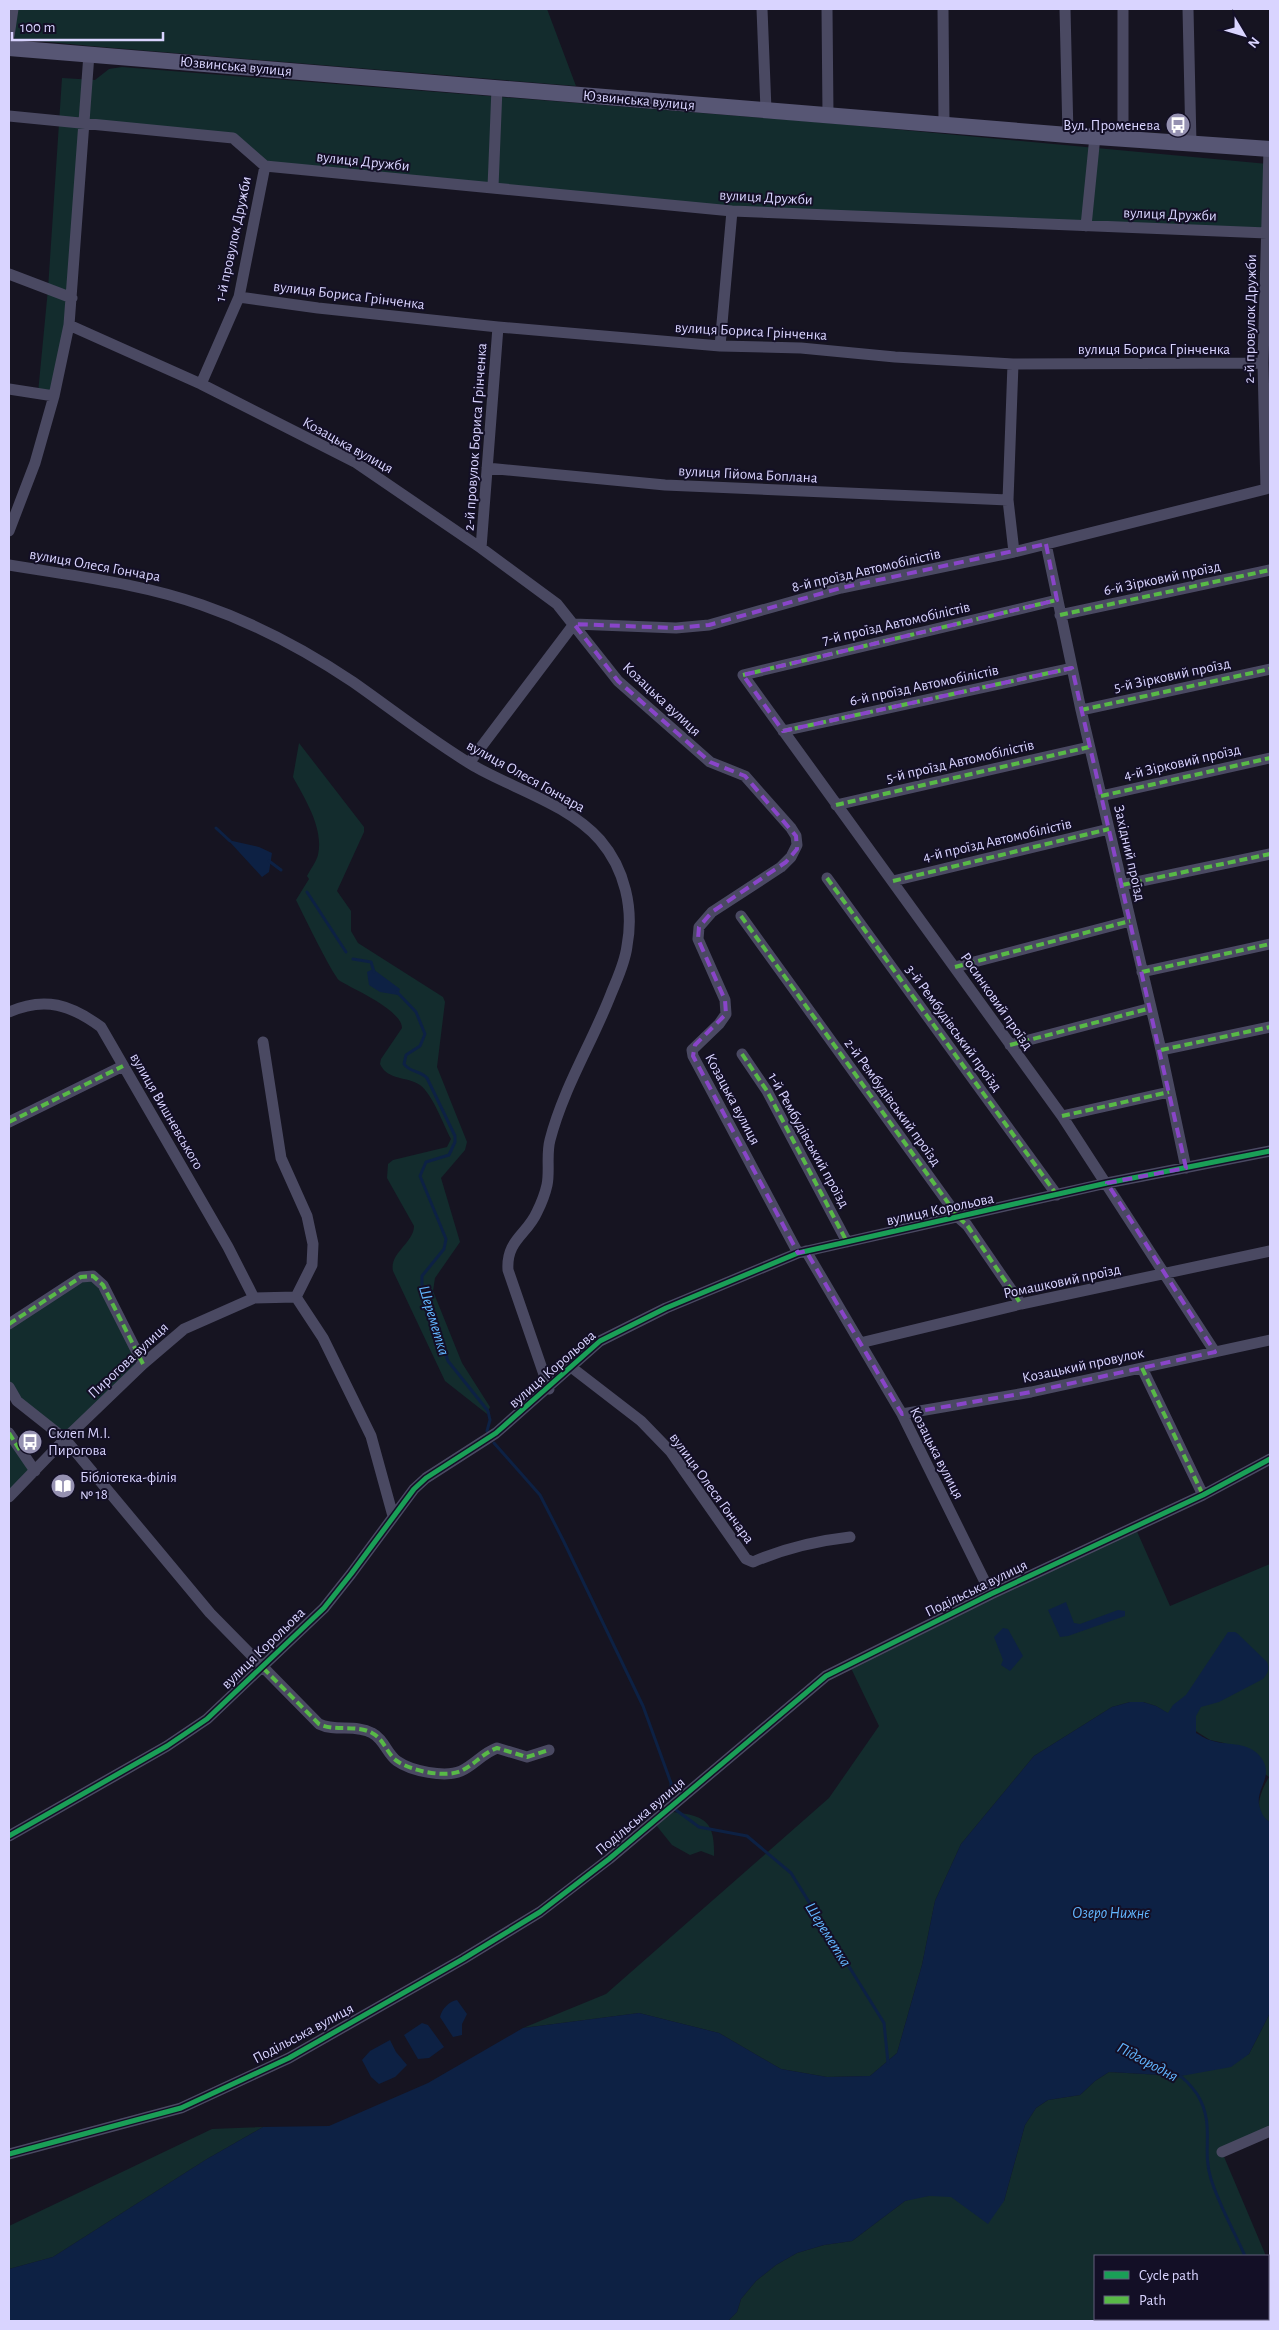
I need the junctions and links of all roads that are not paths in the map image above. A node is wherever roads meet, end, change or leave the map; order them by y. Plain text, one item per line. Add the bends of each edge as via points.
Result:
1 (13, 9) edge
2 (762, 9) edge
3 (828, 9) edge
4 (943, 9) edge
5 (1065, 9) edge
6 (1122, 9) edge
7 (1188, 9) edge
8 (9, 36) edge
9 (9, 48) edge
10 (89, 54) junction
11 (497, 88) junction
12 (766, 110) junction
13 (828, 115) junction
14 (9, 116) edge
15 (85, 123) junction
16 (944, 124) junction
17 (1068, 135) junction
18 (1095, 136) junction
19 (1123, 138) junction
20 (1191, 144) junction
21 (1270, 149) edge
22 (265, 166) junction
23 (493, 187) junction
24 (732, 211) junction
25 (1086, 226) junction
26 (1267, 233) junction
27 (9, 274) edge
28 (239, 297) junction
29 (72, 298) junction
30 (69, 325) junction
31 (498, 327) junction
32 (720, 346) junction
33 (1263, 363) junction
34 (1013, 364) junction
35 (201, 384) junction
36 (9, 390) edge
37 (54, 396) junction
38 (488, 468) junction
39 (1268, 492) edge
40 (1008, 500) junction
41 (9, 531) edge
42 (1046, 544) junction
43 (482, 548) junction
44 (1014, 552) junction
45 (9, 565) edge
46 (1270, 570) edge
47 (1057, 600) junction
48 (1060, 615) junction
49 (574, 624) junction
50 (1072, 668) junction
51 (1270, 669) edge
52 (743, 675) joint
53 (1081, 710) junction
54 (784, 731) junction
55 (1089, 747) junction
56 (1270, 758) edge
57 (469, 763) junction
58 (1101, 796) junction
59 (836, 805) junction
60 (1108, 829) junction
61 (1270, 854) edge
62 (828, 878) dead end
63 (893, 881) junction
64 (1122, 885) junction
65 (741, 916) dead end
66 (1130, 921) junction
67 (1270, 944) edge
68 (954, 967) junction
69 (1142, 972) junction
70 (1151, 1008) junction
71 (9, 1012) edge
72 (1270, 1026) edge
73 (263, 1042) dead end
74 (1010, 1045) junction
75 (1161, 1050) junction
76 (742, 1054) dead end
77 (123, 1066) junction
78 (1169, 1092) junction
79 (1062, 1116) junction
80 (9, 1122) edge
81 (1270, 1151) edge
82 (1186, 1168) junction
83 (1107, 1183) junction
84 (1057, 1195) junction
85 (959, 1218) junction
86 (847, 1242) junction
87 (1270, 1251) edge
88 (802, 1252) junction
89 (1165, 1273) junction
90 (296, 1297) junction
91 (254, 1298) junction
92 (1021, 1304) junction
93 (9, 1324) edge
94 (1270, 1340) edge
95 (860, 1342) junction
96 (1215, 1352) junction
97 (143, 1364) junction
98 (571, 1367) junction
99 (1142, 1368) junction
100 (9, 1388) edge
101 (549, 1389) junction
102 (902, 1414) junction
103 (9, 1434) edge
104 (65, 1439) junction
105 (1270, 1459) edge
106 (35, 1471) junction
107 (1202, 1495) junction
108 (9, 1498) edge
109 (393, 1516) junction
110 (850, 1537) dead end
111 (991, 1594) junction
112 (263, 1668) junction
113 (549, 1750) dead end
114 (9, 1836) edge
115 (1270, 2131) edge
116 (1222, 2152) dead end
117 (9, 2154) edge

1 - 8 street
2 - 12 street
3 - 13 street
4 - 16 street
5 - 17 street
6 - 19 street
7 - 20 street
9 - 10 main road, Юзвинська вулиця
10 - 11 main road, Юзвинська вулиця
10 - 15 street
11 - 12 main road, Юзвинська вулиця
11 - 23 street
12 - 13 main road, Юзвинська вулиця
13 - 16 main road, Юзвинська вулиця
14 - 15 street, 1-й провулок Дружби
15 - 22 street, 1-й провулок Дружби via 233,138
15 - 29 street
16 - 17 main road, Юзвинська вулиця
17 - 18 main road, Юзвинська вулиця
18 - 19 main road, Юзвинська вулиця
18 - 25 street
19 - 20 main road, Юзвинська вулиця
20 - 21 main road, Юзвинська вулиця
21 - 26 street, 2-й провулок Дружби
22 - 23 street, вулиця Дружби
22 - 28 street, 1-й провулок Дружби
23 - 24 street, вулиця Дружби
24 - 25 street, вулиця Дружби
24 - 32 street
25 - 26 street, вулиця Дружби
26 - 33 street, 2-й провулок Дружби
27 - 29 street
28 - 31 street, вулиця Бориса Грінченка
28 - 35 street, 1-й провулок Дружби
29 - 30 street
30 - 35 street, Козацька вулиця
30 - 37 street
31 - 32 street, вулиця Бориса Грінченка
31 - 38 street, 2-й провулок Бориса Грінченка
32 - 34 street, вулиця Бориса Грінченка via 801,348
33 - 34 street, вулиця Бориса Грінченка
33 - 39 street, 2-й провулок Дружби
34 - 40 street
35 - 43 street, Козацька вулиця via 354,462
36 - 37 street
37 - 41 street via 36,462
38 - 40 street, вулиця Гійома Боплана via 665,485
38 - 43 street, 2-й провулок Бориса Грінченка
39 - 42 street, 8-й проїзд Автомобілістів
40 - 44 street
42 - 44 street, 8-й проїзд Автомобілістів
42 - 47 street, Західний проїзд
43 - 49 street, Козацька вулиця via 552,600
44 - 49 street, 8-й проїзд Автомобілістів via 841,588 709,625 676,628
45 - 57 street, вулиця Олеся Гончара via 150,588 204,606 313,658
46 - 48 street, 6-й Зірковий проїзд
47 - 48 street, Західний проїзд
47 - 52 street, 7-й проїзд Автомобілістів
48 - 50 street, Західний проїзд
49 - 57 street
49 - 88 street, Козацька вулиця via 624,688 710,762 745,776 796,836 796,849 786,862 712,912 699,928 698,939 725,1000 726,1014 692,1050
50 - 53 street, Західний проїзд
50 - 54 street, 6-й проїзд Автомобілістів
51 - 53 street, 5-й Зірковий проїзд
52 - 54 street, Росинковий проїзд
53 - 55 street, Західний проїзд
54 - 59 street, Росинковий проїзд
55 - 58 street, Західний проїзд
55 - 59 street, 5-й проїзд Автомобілістів
56 - 58 street, 4-й Зірковий проїзд
57 - 101 street, вулиця Олеся Гончара via 555,808 590,831 617,866 627,898 629,930 623,962 549,1142 547,1186 536,1216 515,1241 507,1257 508,1270
58 - 60 street, Західний проїзд
59 - 63 street, Росинковий проїзд
60 - 63 street, 4-й проїзд Автомобілістів
60 - 64 street, Західний проїзд
61 - 64 street
62 - 84 street, 3-й Рембудівський проїзд
63 - 68 street, Росинковий проїзд
64 - 66 street, Західний проїзд
65 - 85 street, 2-й Рембудівський проїзд
66 - 68 street
66 - 69 street, Західний проїзд
67 - 69 street
68 - 74 street, Росинковий проїзд
69 - 70 street, Західний проїзд
70 - 74 street
70 - 75 street, Західний проїзд
71 - 77 street, вулиця Вишневського via 50,1004 67,1006 84,1014 101,1027
72 - 75 street
73 - 90 street via 282,1158 307,1216 314,1244 312,1265
74 - 79 street, Росинковий проїзд
75 - 78 street, Західний проїзд
76 - 86 street, 1-й Рембудівський проїзд via 767,1091
77 - 80 street
77 - 91 street, вулиця Вишневського via 228,1246
78 - 79 street
78 - 82 street, Західний проїзд
79 - 83 street, Росинковий проїзд
81 - 82 street, вулиця Корольова
82 - 83 street, вулиця Корольова
83 - 84 street, вулиця Корольова
83 - 89 street, Росинковий проїзд
84 - 85 street, вулиця Корольова
85 - 86 street, вулиця Корольова
85 - 92 street, 2-й Рембудівський проїзд
86 - 88 street, вулиця Корольова
87 - 89 street, Ромашковий проїзд
88 - 95 street, Козацька вулиця
88 - 98 street, вулиця Корольова via 634,1322 590,1348
89 - 92 street, Ромашковий проїзд
89 - 96 street, Росинковий проїзд
90 - 91 street, Пирогова вулиця
90 - 109 street via 324,1338 371,1436
91 - 97 street, Пирогова вулиця via 189,1326
92 - 95 street, Ромашковий проїзд
93 - 97 street via 81,1278 93,1276 103,1285
94 - 96 street, Козацький провулок
95 - 102 street, Козацька вулиця
96 - 99 street, Козацький провулок
97 - 104 street, Пирогова вулиця
98 - 101 street, вулиця Корольова
98 - 110 street, вулиця Олеся Гончара via 641,1421 671,1452 746,1559 753,1562 814,1541
99 - 102 street, Козацький провулок via 1031,1392
99 - 107 street
100 - 104 street via 17,1401
101 - 109 street, вулиця Корольова via 496,1433 420,1484
102 - 111 street, Козацька вулиця
103 - 106 street
104 - 106 street, Пирогова вулиця
104 - 112 street via 210,1612
105 - 107 street, Подільська вулиця
106 - 108 street, Пирогова вулиця
107 - 111 street, Подільська вулиця
109 - 112 street, вулиця Корольова via 329,1602
111 - 117 street, Подільська вулиця via 826,1676 609,1859 540,1912 463,1959 289,2058 182,2108
112 - 113 street via 319,1724 372,1733 393,1758 412,1768 456,1773 497,1748 527,1757
112 - 114 street, вулиця Корольова via 185,1735
115 - 116 street

